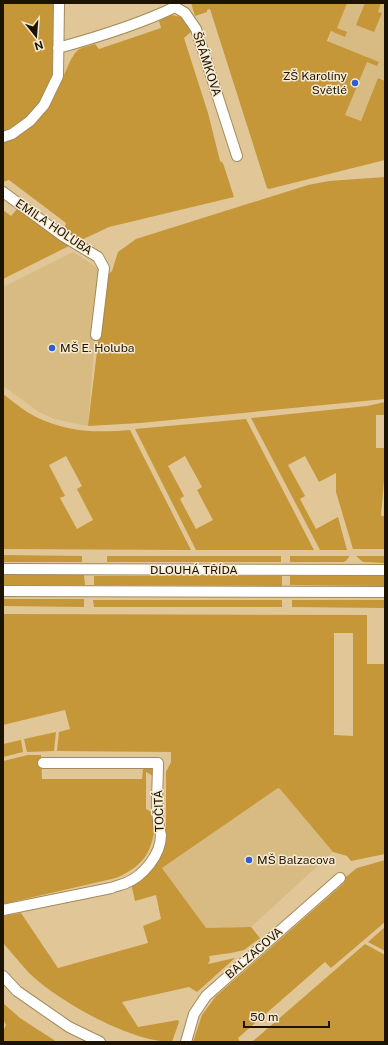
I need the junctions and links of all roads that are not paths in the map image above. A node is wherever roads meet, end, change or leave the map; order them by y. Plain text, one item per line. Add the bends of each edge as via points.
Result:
1 (59, 3) edge
2 (58, 48) junction
3 (3, 137) edge
4 (237, 156) dead end
5 (3, 192) edge
6 (96, 335) dead end
7 (3, 569) edge
8 (385, 570) edge
9 (3, 591) edge
10 (385, 592) edge
11 (42, 763) dead end
12 (340, 878) dead end
13 (3, 910) edge
14 (3, 976) edge
15 (100, 1042) edge
16 (186, 1042) edge

1 - 2 street
2 - 3 street via 58,76 44,105 30,121 12,134
2 - 4 street, ŠRÁMKOVA via 92,39 160,15 175,7 186,13 196,29
5 - 6 street, EMILA HOLUBA via 63,236 98,257 104,268
7 - 8 street, DLOUHÁ TŘÍDA
9 - 10 street, DLOUHÁ TŘÍDA
11 - 13 street, TOČITÁ via 158,764 158,820 161,836 159,845 148,866 126,883
12 - 16 street, BALZACOVA via 206,996 194,1014
14 - 15 street via 17,991 69,1027

